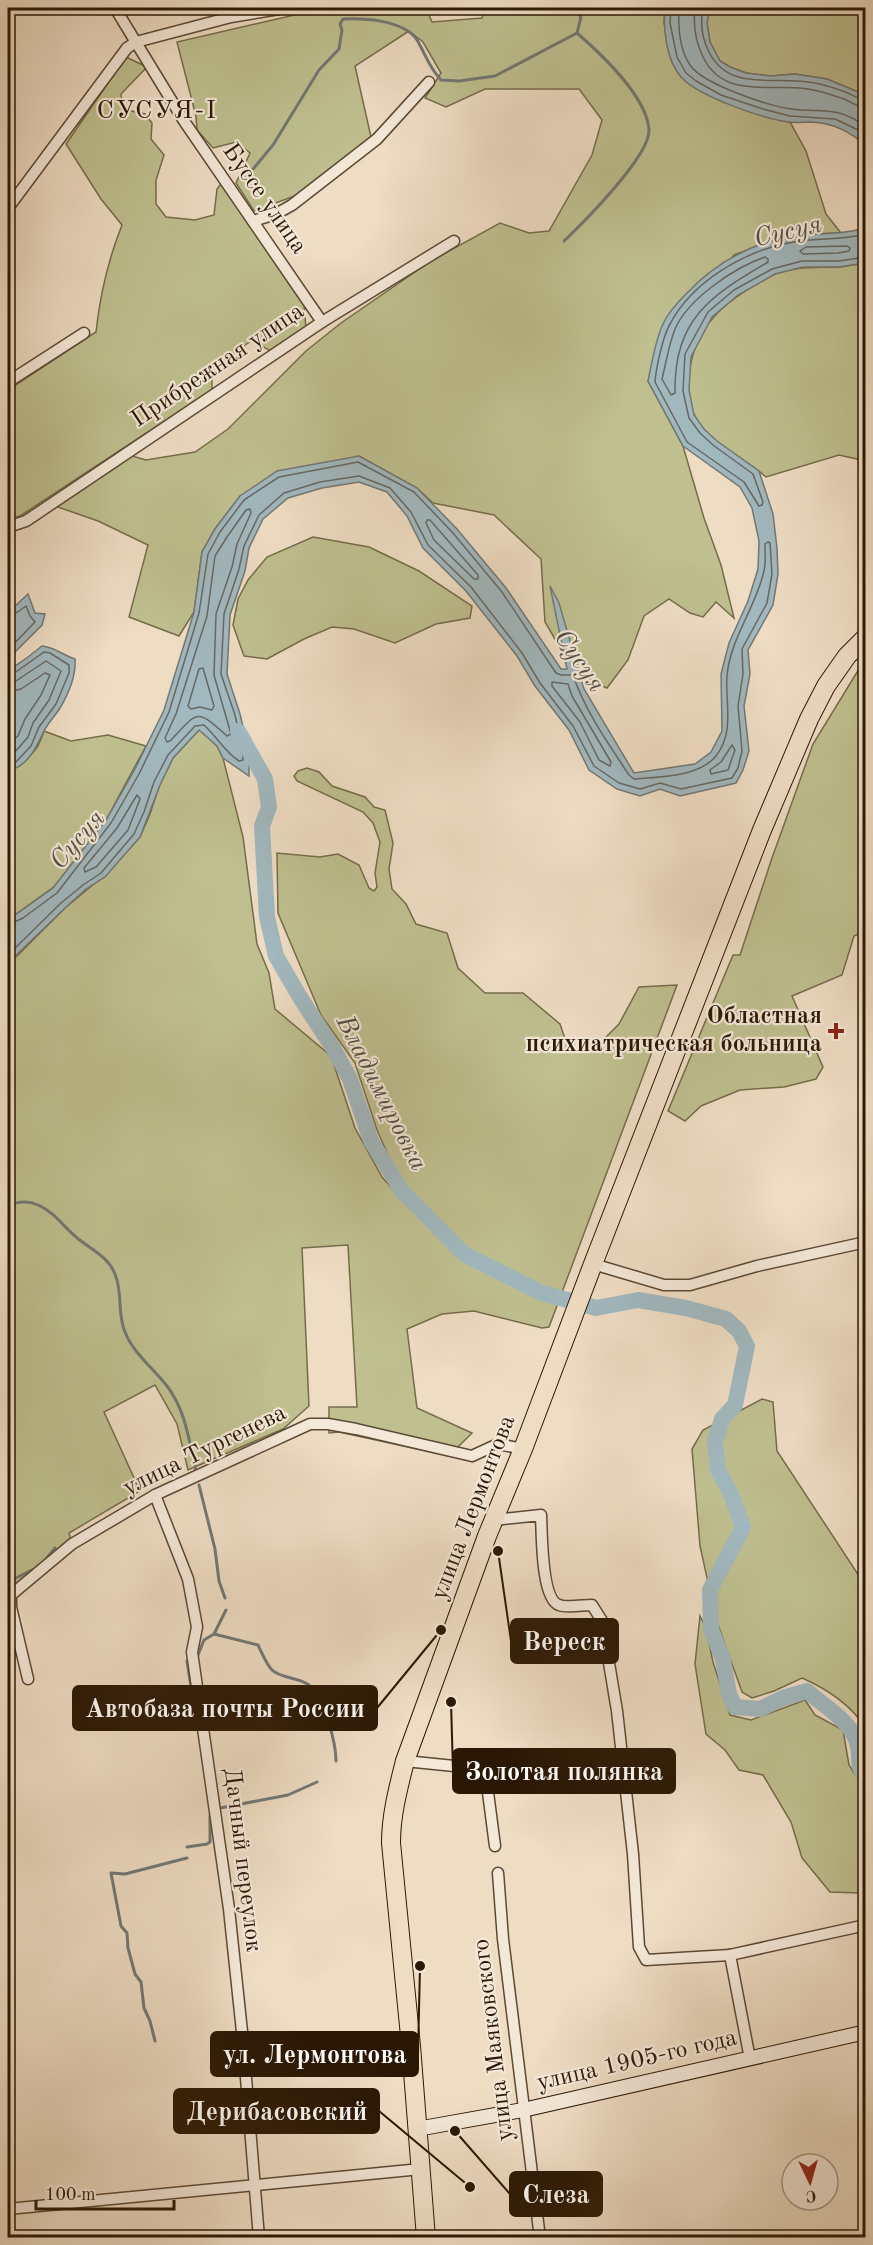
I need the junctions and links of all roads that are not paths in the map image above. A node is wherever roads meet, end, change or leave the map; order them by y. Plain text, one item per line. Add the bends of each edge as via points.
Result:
1 (115, 8) edge
2 (285, 8) edge
3 (136, 42) junction
4 (429, 82) dead end
5 (8, 208) edge
6 (253, 221) junction
7 (454, 241) dead end
8 (322, 322) junction
9 (84, 333) dead end
10 (8, 382) edge
11 (8, 527) edge
12 (866, 637) edge
13 (866, 1242) edge
14 (593, 1264) junction
15 (523, 1449) junction
16 (155, 1495) junction
17 (494, 1520) junction
18 (28, 1679) dead end
19 (405, 1761) junction
20 (495, 1846) dead end
21 (498, 1873) dead end
22 (866, 1925) edge
23 (730, 1955) junction
24 (866, 2032) edge
25 (750, 2059) junction
26 (523, 2110) junction
27 (417, 2129) junction
28 (421, 2169) junction
29 (254, 2186) junction
30 (8, 2209) edge
31 (259, 2238) edge
32 (426, 2238) edge
33 (540, 2238) edge

1 - 3 street, Буссе улица
2 - 3 street via 231,17
3 - 5 street via 127,48
3 - 6 street, Буссе улица via 184,121
4 - 6 street via 377,139 292,205
6 - 8 street, Буссе улица
7 - 8 street, Прибрежная улица
8 - 11 street, Прибрежная улица via 26,521
9 - 10 street
12 - 14 highway, улица Лермонтова via 826,686 809,719
13 - 14 street via 690,1285 664,1285
14 - 15 highway, улица Лермонтова
15 - 16 street, улица Тургенева via 498,1444 472,1456 357,1429 310,1424
15 - 17 highway, улица Лермонтова
16 - 18 street, улица Тургенева via 72,1544 11,1595
16 - 29 street, Дачный переулок via 188,1579 197,1627 192,1652 229,1909
17 - 19 highway, улица Лермонтова
17 - 23 street via 541,1515 551,1600 560,1606 592,1605 602,1621 617,1711 639,1947 646,1960
19 - 20 street via 464,1767 486,1777
19 - 27 highway, улица Лермонтова via 396,1795 391,1843
21 - 26 street, улица Маяковского
22 - 23 street
23 - 25 street
24 - 25 street, улица 1905-го года
25 - 26 street, улица 1905-го года
26 - 27 street, улица 1905-го года
26 - 33 street, улица Маяковского
27 - 28 highway, улица Лермонтова
28 - 29 street
28 - 32 highway, улица Лермонтова
29 - 30 street
29 - 31 street, Дачный переулок

